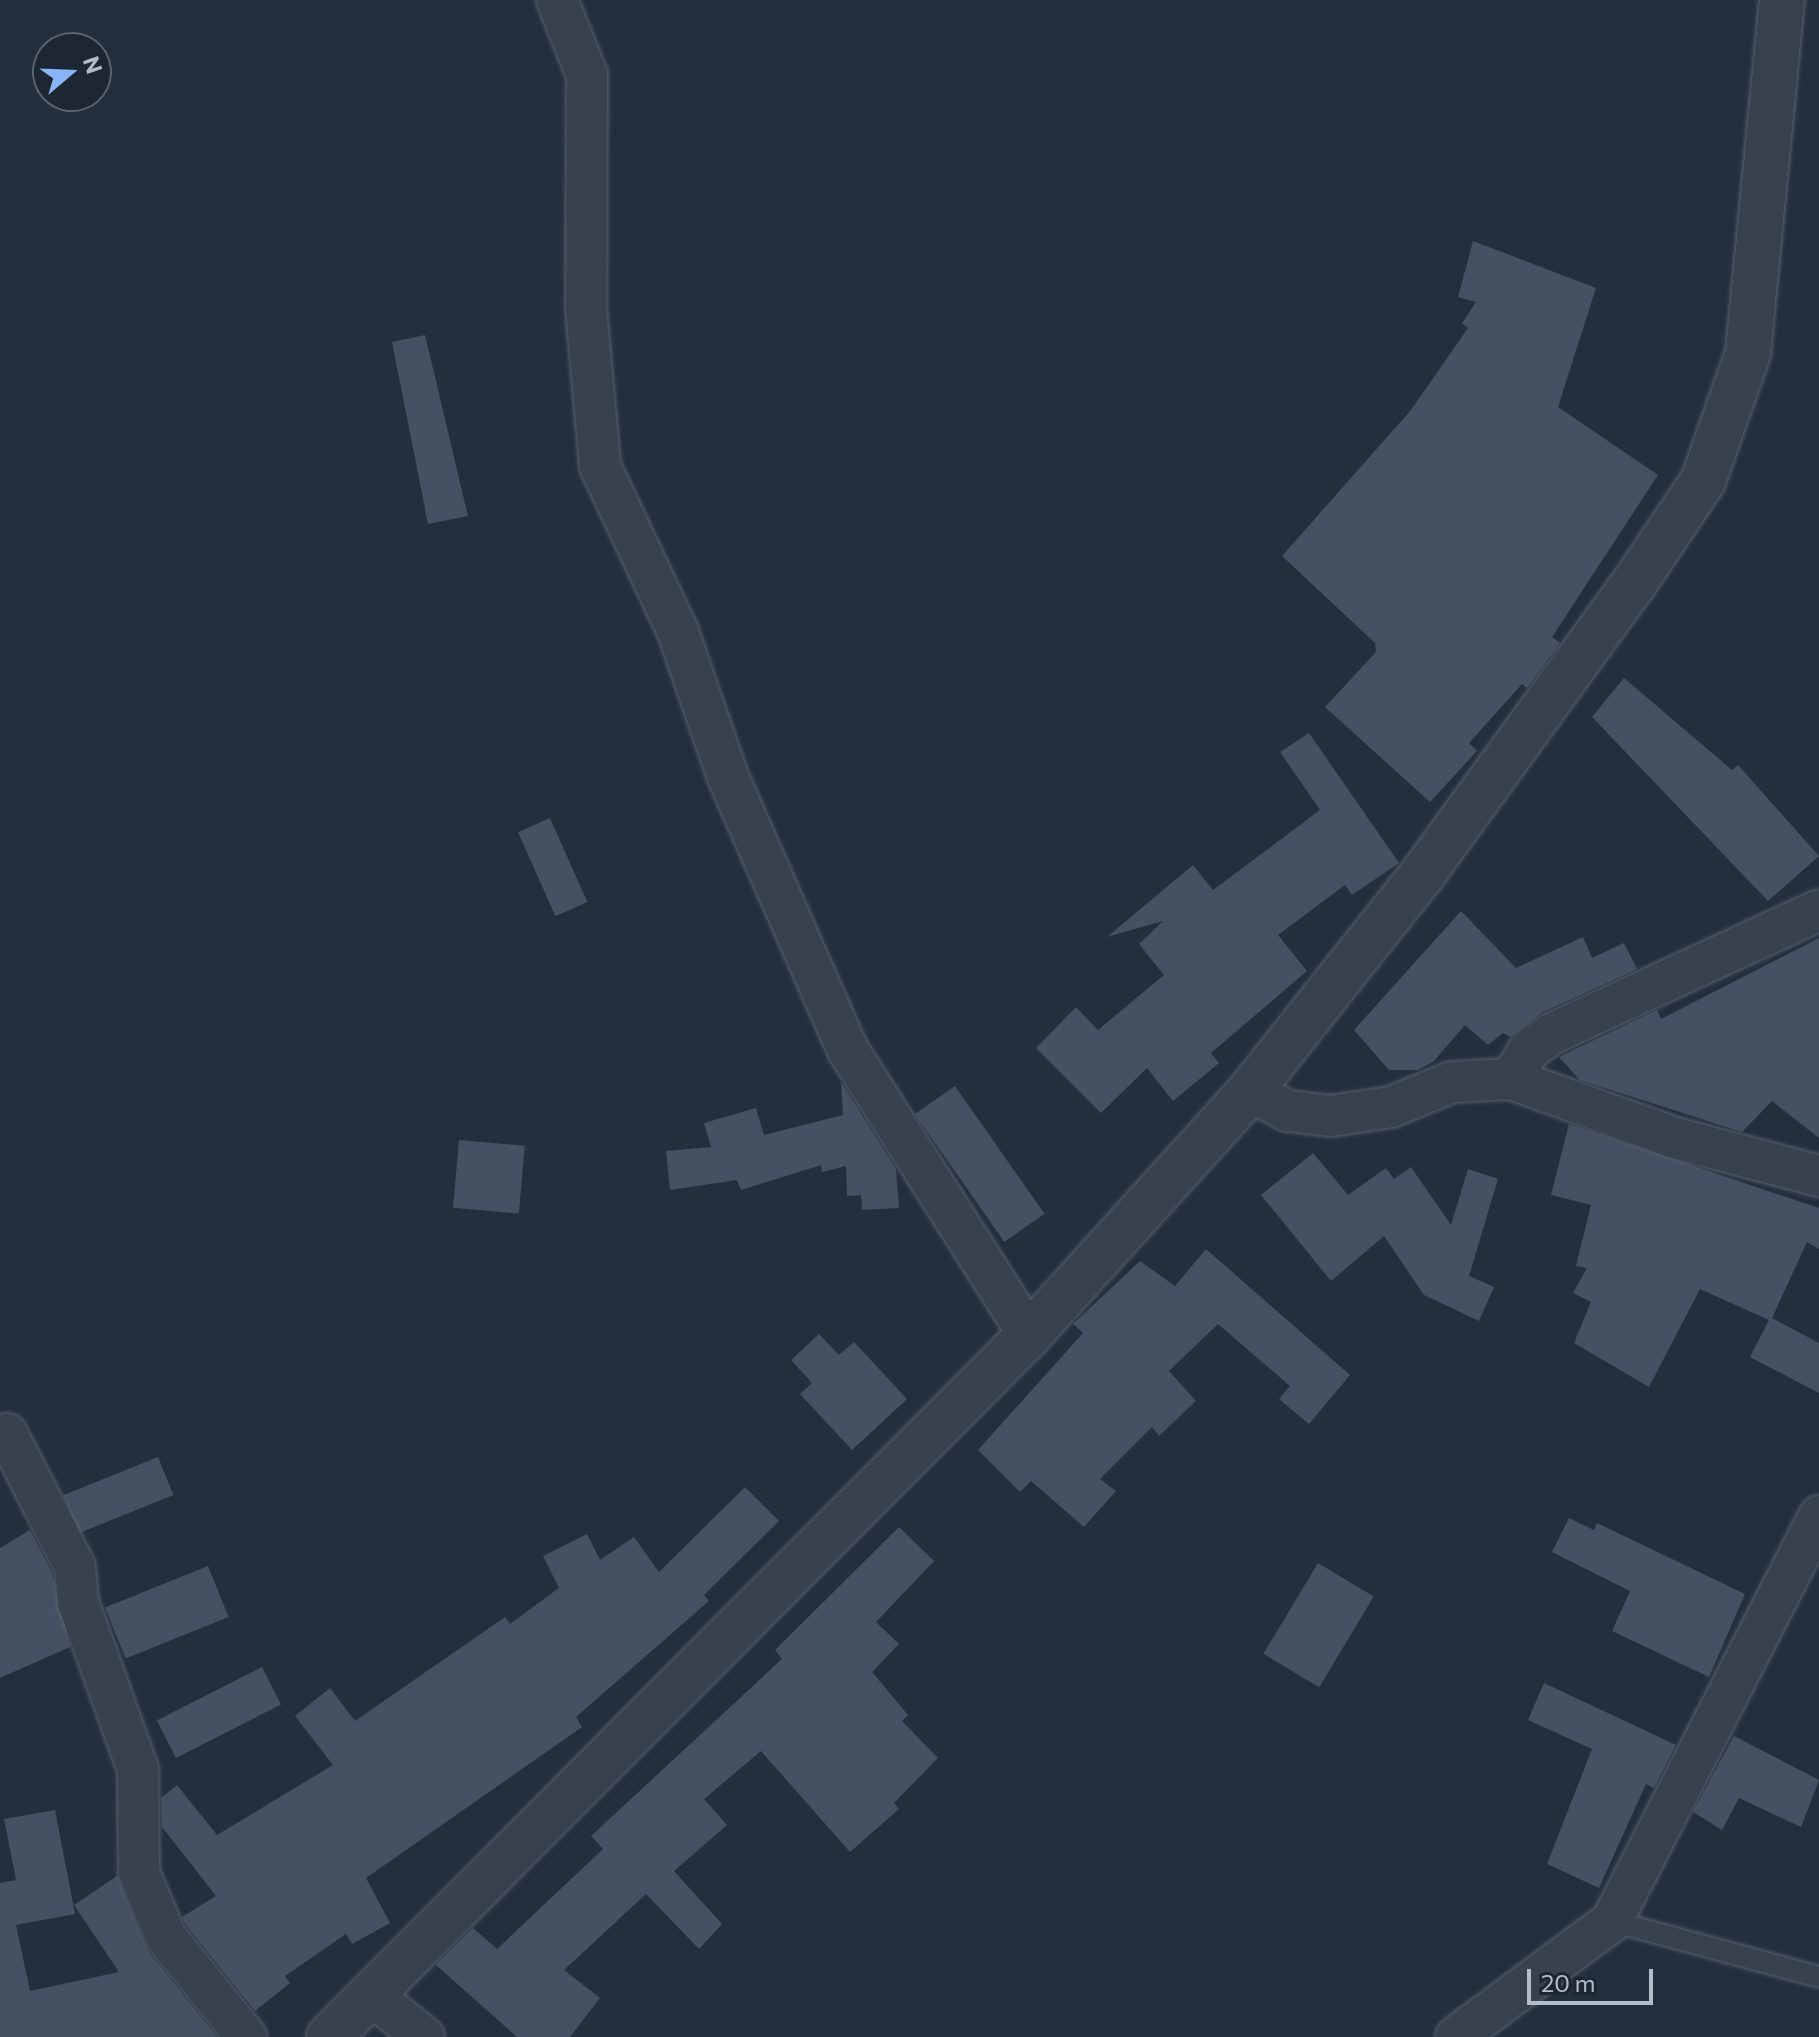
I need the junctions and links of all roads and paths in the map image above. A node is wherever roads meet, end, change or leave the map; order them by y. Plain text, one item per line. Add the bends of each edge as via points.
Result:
1 (557, 0) edge
2 (1782, 0) edge
3 (1819, 910) edge
4 (1511, 1079) junction
5 (1250, 1091) junction
6 (1819, 1176) edge
7 (1029, 1335) junction
8 (7, 1434) dead end
9 (1819, 1516) edge
10 (1612, 1921) junction
11 (1819, 1977) edge
12 (370, 1994) junction
13 (246, 2037) edge
14 (329, 2037) edge
15 (424, 2037) edge
16 (1456, 2037) edge

1 - 7 street via 587,75 586,308 600,466 678,632 740,806 848,1050
2 - 5 street via 1748,353 1703,481 1422,875
3 - 4 street via 1551,1034 1529,1050
4 - 5 street via 1452,1082 1391,1107 1331,1116 1288,1111
4 - 6 street via 1675,1138
5 - 7 street
7 - 12 street
8 - 13 street via 75,1567 78,1602 138,1770 139,1873 166,1937
9 - 10 street
10 - 11 lane
10 - 16 street
12 - 14 street
12 - 15 street

